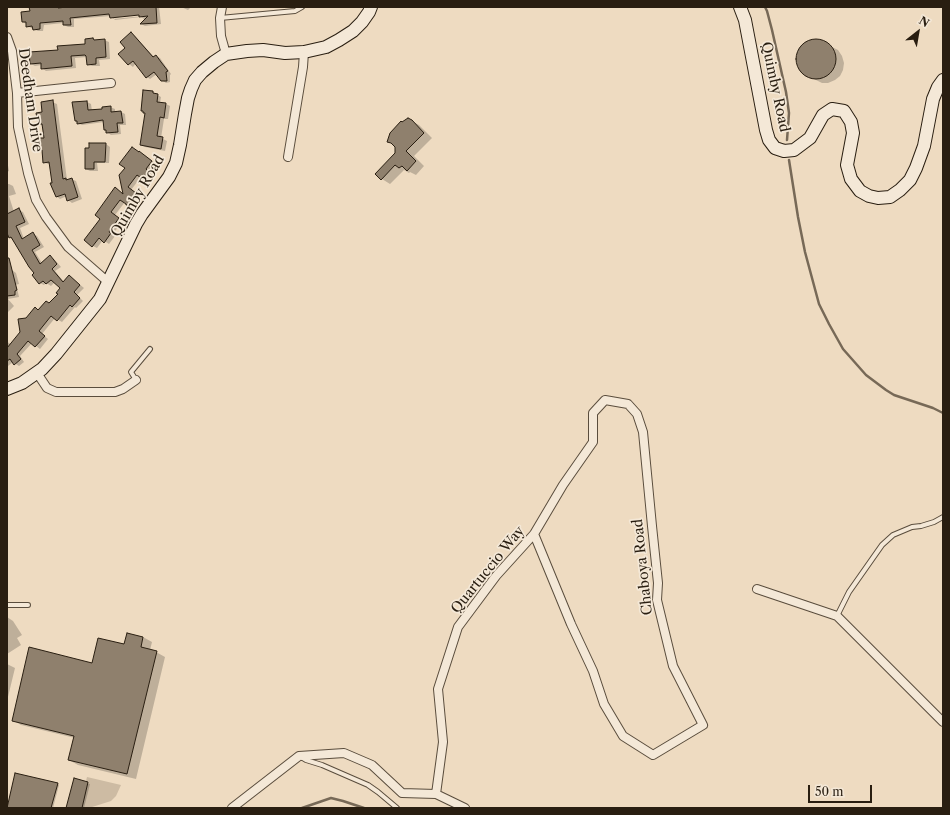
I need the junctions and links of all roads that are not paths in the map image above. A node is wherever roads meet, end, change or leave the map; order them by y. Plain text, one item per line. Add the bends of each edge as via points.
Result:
1 (222, 7) edge
2 (302, 7) edge
3 (371, 7) edge
4 (740, 7) edge
5 (220, 18) junction
6 (7, 37) edge
7 (304, 52) junction
8 (226, 54) junction
9 (943, 80) edge
10 (112, 83) dead end
11 (17, 93) junction
12 (288, 157) dead end
13 (108, 282) junction
14 (150, 349) dead end
15 (37, 373) junction
16 (136, 380) joint
17 (7, 389) edge
18 (563, 485) joint
19 (943, 517) edge
20 (534, 534) junction
21 (757, 589) dead end
22 (7, 605) edge
23 (28, 605) dead end
24 (837, 616) junction
25 (943, 722) edge
26 (943, 726) edge
27 (299, 756) junction
28 (436, 794) junction
29 (232, 808) edge
30 (397, 808) edge
31 (465, 808) edge

1 - 5 street
2 - 5 lane via 296,11
3 - 7 street, Quimby Road via 353,31 326,47
4 - 9 street, Quimby Road via 746,20 769,140 775,148 784,151 794,150 810,138 824,115 832,109 844,111 851,122 853,133 848,165 851,179 860,191 869,196 890,197 910,180 924,146 933,99
5 - 8 street
6 - 11 street, Deedham Drive via 12,52
7 - 8 street, Quimby Road via 263,50
7 - 12 street
8 - 13 street, Quimby Road via 195,80 188,98 176,163 136,224
10 - 11 street
11 - 13 street, Deedham Drive via 18,127 36,200 68,247
13 - 15 street, Quimby Road via 100,299 56,354
14 - 16 lane via 131,372
15 - 16 street via 47,388 56,392 115,392
15 - 17 street, Quimby Road
18 - 20 street, Quartuccio Way
18 - 20 street, Chaboya Road via 593,442 593,413 605,400 628,404 637,414 643,432 658,583 657,600 673,666 703,725 653,755 623,736 604,704 593,671
19 - 24 lane via 893,535 882,545 849,592
20 - 28 street, Quartuccio Way via 496,576 458,627 438,689 443,742
21 - 24 street
22 - 23 lane
24 - 25 street
25 - 26 street
27 - 28 street via 344,753 372,765 402,793
27 - 29 street
27 - 30 lane via 368,785
28 - 31 street

